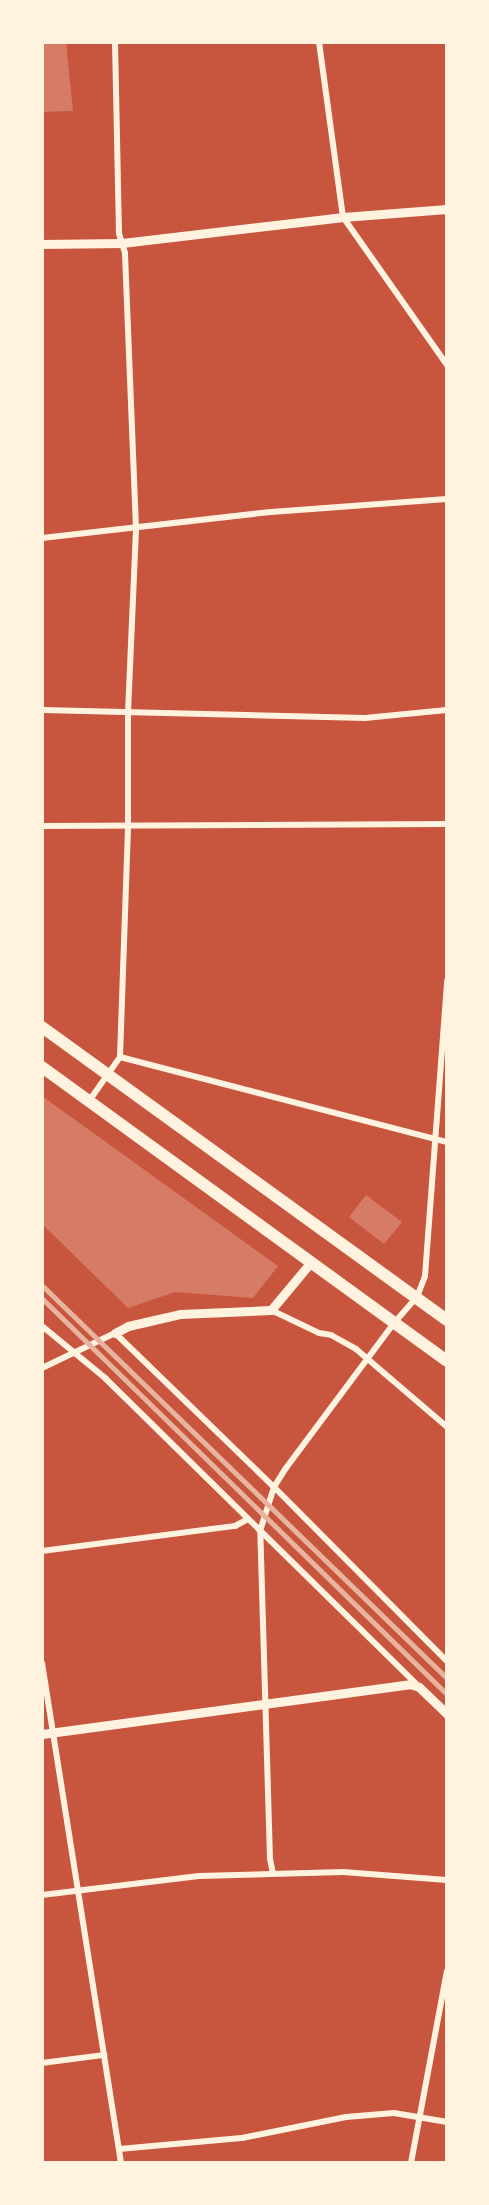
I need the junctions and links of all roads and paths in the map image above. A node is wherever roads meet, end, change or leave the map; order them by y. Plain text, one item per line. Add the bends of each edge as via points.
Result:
1 (115, 42) edge
2 (319, 42) edge
3 (447, 209) edge
4 (343, 217) junction
5 (122, 243) junction
6 (42, 244) edge
7 (447, 364) edge
8 (447, 499) edge
9 (136, 528) junction
10 (42, 538) edge
11 (42, 710) edge
12 (447, 710) edge
13 (128, 713) junction
14 (447, 824) edge
15 (128, 825) junction
16 (42, 826) edge
17 (447, 981) edge
18 (42, 1027) edge
19 (120, 1057) junction
20 (42, 1067) edge
21 (107, 1076) junction
22 (88, 1102) junction
23 (435, 1139) junction
24 (447, 1142) edge
25 (311, 1262) junction
26 (417, 1297) junction
27 (271, 1310) junction
28 (447, 1320) edge
29 (395, 1322) junction
30 (42, 1326) edge
31 (115, 1333) junction
32 (76, 1353) junction
33 (369, 1358) junction
34 (447, 1361) edge
35 (42, 1368) edge
36 (447, 1427) edge
37 (274, 1486) junction
38 (248, 1519) junction
39 (260, 1531) junction
40 (42, 1551) edge
41 (447, 1661) edge
42 (42, 1663) edge
43 (419, 1687) junction
44 (264, 1704) junction
45 (447, 1714) edge
46 (52, 1733) junction
47 (42, 1734) edge
48 (273, 1874) junction
49 (447, 1880) edge
50 (78, 1889) junction
51 (42, 1895) edge
52 (447, 1971) edge
53 (104, 2055) junction
54 (42, 2063) edge
55 (419, 2117) junction
56 (447, 2122) edge
57 (119, 2149) junction
58 (121, 2163) edge
59 (411, 2163) edge

1 - 5 street
2 - 4 street
3 - 4 street
4 - 5 street
4 - 7 street
5 - 6 street
5 - 9 street
8 - 9 street via 271,512
9 - 10 street
9 - 13 street
11 - 13 street
12 - 13 street via 365,718
13 - 15 street
14 - 15 street
15 - 16 street
15 - 19 street
17 - 23 street
18 - 21 main road
19 - 21 street
19 - 23 street
20 - 22 main road
21 - 22 street
21 - 26 main road
22 - 25 main road
23 - 24 street
23 - 26 street via 425,1276
25 - 27 street
25 - 29 main road
26 - 28 main road
26 - 29 street
27 - 31 street via 180,1314 128,1326
27 - 33 street via 331,1335
29 - 33 street
29 - 34 main road
30 - 32 street
31 - 32 street
31 - 37 street
32 - 35 street
32 - 38 street
33 - 36 street
33 - 37 street
37 - 39 street
37 - 41 street
38 - 39 street
38 - 40 street via 235,1526
39 - 43 street
39 - 44 street
42 - 46 street
43 - 44 street via 410,1684
43 - 45 street
44 - 46 street
44 - 48 street
46 - 47 street
46 - 50 street
48 - 49 street via 343,1872
48 - 50 street via 199,1876
50 - 51 street
50 - 53 street
52 - 55 street
53 - 54 street
53 - 57 street
55 - 56 street
55 - 57 street via 394,2113 346,2117 242,2138
55 - 59 street
57 - 58 street

